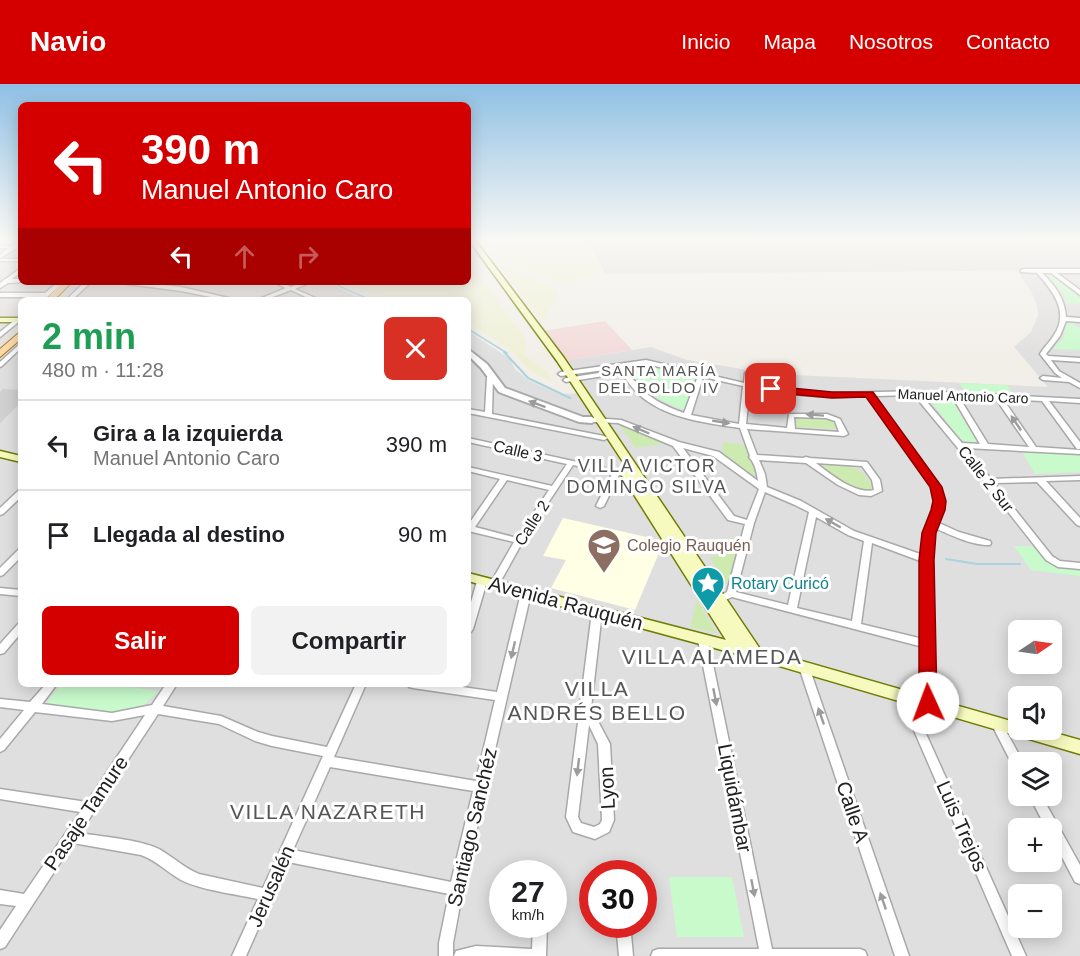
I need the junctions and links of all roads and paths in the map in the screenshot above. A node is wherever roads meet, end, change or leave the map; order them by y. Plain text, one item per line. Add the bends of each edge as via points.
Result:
1 (4, 280) edge
2 (494, 280) edge
3 (502, 280) edge
4 (1045, 280) edge
5 (1063, 280) edge
6 (58, 285) edge
7 (64, 285) edge
8 (75, 285) edge
9 (85, 285) edge
10 (150, 285) edge
11 (284, 285) edge
12 (300, 285) edge
13 (0, 286) edge
14 (291, 288) junction
15 (1080, 293) edge
16 (3, 295) edge
17 (47, 297) edge
18 (61, 297) edge
19 (72, 297) edge
20 (220, 297) edge
21 (268, 297) edge
22 (310, 297) edge
23 (0, 300) edge
24 (1063, 319) junction
25 (0, 320) edge
26 (1078, 322) edge
27 (18, 328) edge
28 (18, 330) edge
29 (18, 330) edge
30 (18, 332) edge
31 (18, 333) edge
32 (0, 335) edge
33 (0, 344) edge
34 (0, 354) edge
35 (471, 354) edge
36 (1046, 358) junction
37 (1080, 360) edge
38 (0, 365) edge
39 (621, 368) junction
40 (748, 373) dead end
41 (701, 375) junction
42 (568, 376) junction
43 (490, 377) junction
44 (1043, 378) dead end
45 (1070, 380) junction
46 (1080, 380) edge
47 (746, 385) junction
48 (1080, 386) edge
49 (916, 393) junction
50 (870, 394) junction
51 (954, 394) junction
52 (998, 397) junction
53 (1044, 399) junction
54 (1080, 401) edge
55 (471, 412) edge
56 (488, 415) junction
57 (687, 415) junction
58 (596, 419) junction
59 (742, 425) junction
60 (791, 429) junction
61 (604, 438) junction
62 (471, 441) edge
63 (676, 444) junction
64 (960, 445) junction
65 (985, 446) junction
66 (1080, 447) edge
67 (1034, 449) junction
68 (1080, 452) edge
69 (0, 453) edge
70 (753, 457) junction
71 (18, 458) edge
72 (806, 459) junction
73 (571, 463) junction
74 (471, 470) edge
75 (627, 475) junction
76 (505, 477) junction
77 (1080, 478) edge
78 (1039, 479) junction
79 (987, 481) junction
80 (763, 488) junction
81 (554, 489) junction
82 (18, 496) edge
83 (600, 506) dead end
84 (813, 511) junction
85 (0, 512) edge
86 (750, 523) junction
87 (932, 523) junction
88 (1080, 523) edge
89 (471, 526) edge
90 (471, 530) edge
91 (868, 540) junction
92 (519, 542) junction
93 (987, 543) dead end
94 (18, 555) edge
95 (927, 560) junction
96 (1080, 566) edge
97 (0, 573) edge
98 (482, 581) edge
99 (0, 591) edge
100 (18, 593) edge
101 (526, 593) junction
102 (720, 599) junction
103 (792, 610) junction
104 (597, 612) junction
105 (471, 619) edge
106 (856, 626) junction
107 (18, 630) edge
108 (703, 640) junction
109 (926, 645) junction
110 (739, 649) junction
111 (0, 650) edge
112 (755, 653) junction
113 (804, 668) junction
114 (49, 687) edge
115 (170, 687) edge
116 (360, 687) edge
117 (451, 687) edge
118 (904, 696) junction
119 (502, 697) junction
120 (0, 703) edge
121 (928, 703) junction
122 (32, 707) junction
123 (155, 709) junction
124 (585, 709) junction
125 (996, 723) junction
126 (0, 747) edge
127 (1080, 747) edge
128 (1012, 752) edge
129 (328, 757) junction
130 (481, 787) junction
131 (0, 794) edge
132 (1041, 806) edge
133 (90, 808) junction
134 (70, 837) junction
135 (285, 855) junction
136 (1080, 878) edge
137 (456, 889) junction
138 (267, 895) junction
139 (0, 897) edge
140 (27, 901) junction
141 (540, 938) edge
142 (624, 938) edge
143 (0, 942) edge
144 (767, 955) edge
145 (239, 956) edge
146 (446, 956) edge
147 (461, 956) edge
148 (533, 956) edge
149 (539, 956) edge
150 (626, 956) edge
151 (658, 956) edge
152 (860, 956) edge
153 (902, 956) edge
154 (1019, 956) edge

1 - 13 street
2 - 42 main road
3 - 42 main road
4 - 24 street via 1059,297
5 - 15 street
6 - 17 street
7 - 17 main road
8 - 18 main road
9 - 19 street
10 - 20 street
11 - 14 street
12 - 14 street
14 - 21 street
14 - 22 street
16 - 17 street
16 - 23 street
24 - 26 street
24 - 36 street via 1058,335 1043,351
25 - 27 main road
28 - 32 street
29 - 33 main road
30 - 34 main road
31 - 38 street
35 - 43 street
36 - 37 street
36 - 45 street
39 - 41 street, Manuel Antonio Caro via 651,362
39 - 42 street, Manuel Antonio Caro
39 - 57 street via 645,396 663,408
40 - 47 street
41 - 47 street, Manuel Antonio Caro
41 - 57 street
42 - 58 main road
43 - 56 street
58 -> 43 street via 582,420 511,395
44 - 45 street
45 - 46 street
45 - 48 street
47 - 50 street, Manuel Antonio Caro via 802,393
47 - 59 street
49 - 50 street, Manuel Antonio Caro
49 - 51 street, Manuel Antonio Caro
49 - 64 street, Calle 2 Sur
50 - 87 street via 936,487 939,501
51 - 52 street, Manuel Antonio Caro
51 - 65 street
52 - 53 street, Manuel Antonio Caro
67 -> 52 street
53 - 54 street, Manuel Antonio Caro
53 - 66 street
55 - 56 street
56 - 61 street
57 -> 59 street
58 - 61 main road
63 -> 58 street via 619,421
58 - 75 main road
59 - 60 street
59 - 70 street
60 -> 60 street via 844,434 838,420 827,416 791,415
61 - 75 main road
62 - 73 street, Calle 3
63 - 80 street via 716,454
63 - 86 street via 731,518
64 - 65 street
64 - 79 street, Calle 2 Sur
65 - 67 street
67 - 68 street
69 - 71 main road
70 - 72 street
70 - 80 street
72 - 72 street via 826,475 860,492 878,490 864,464
73 - 75 street, Calle 3
73 - 81 street, Calle 2
74 - 76 street
75 - 83 street
75 - 102 main road
76 - 81 street
76 - 89 street
77 - 78 street
78 - 79 street
78 - 88 street
79 - 96 street, Calle 2 Sur via 1049,558 1058,564
80 - 84 street
80 - 86 street
81 - 92 street, Calle 2
82 - 85 street
91 -> 84 street
84 - 103 street
86 - 102 street
87 - 93 street
87 - 95 street
90 - 92 street
91 - 95 street
91 - 106 street
92 - 98 street, Calle 2
94 - 97 street
95 - 109 street
98 - 101 main road, Avenida Rauquén
98 - 105 street, Calle 2
99 - 100 street
101 - 104 main road, Avenida Rauquén
101 -> 119 street, Santiago Sanchéz
102 - 103 street
102 - 110 main road
102 - 112 main road
103 - 106 street
104 - 108 main road, Avenida Rauquén
104 - 124 street, Lyon
106 - 109 street
107 - 111 street
108 - 110 main road, Avenida Rauquén
108 -> 144 street, Liquidámbar
109 - 121 street
110 - 112 main road, Avenida Rauquén
112 - 113 main road, Avenida Rauquén
113 - 118 main road, Avenida Rauquén
153 -> 113 street, Calle A
114 - 122 street
115 - 123 street, Pasaje Tamure
116 - 129 street, Jerusalén
117 - 119 street
118 - 121 main road, Avenida Rauquén
118 - 154 street, Luis Trejos
119 - 130 street, Santiago Sanchéz
120 - 122 street
121 - 125 main road, Avenida Rauquén
122 - 123 street via 112,717
122 - 126 street
123 - 129 street via 221,720 263,739
123 - 133 street, Pasaje Tamure
124 -> 124 street, Lyon via 572,817 577,828 595,832 605,828 608,820 605,753 601,735
125 - 127 main road, Avenida Rauquén
125 - 128 street
129 - 130 street
129 - 135 street, Jerusalén
130 - 137 street, Santiago Sanchéz
131 - 133 street
132 - 136 street
133 - 134 street, Pasaje Tamure
134 - 138 street via 141,849 185,875
134 - 140 street, Pasaje Tamure
135 - 137 street
135 - 138 street, Jerusalén
137 - 146 street, Santiago Sanchéz
138 - 145 street, Jerusalén
139 - 140 street
140 - 143 street, Pasaje Tamure
141 - 149 street
142 - 150 street
144 - 151 street
144 - 152 street
147 - 148 street

